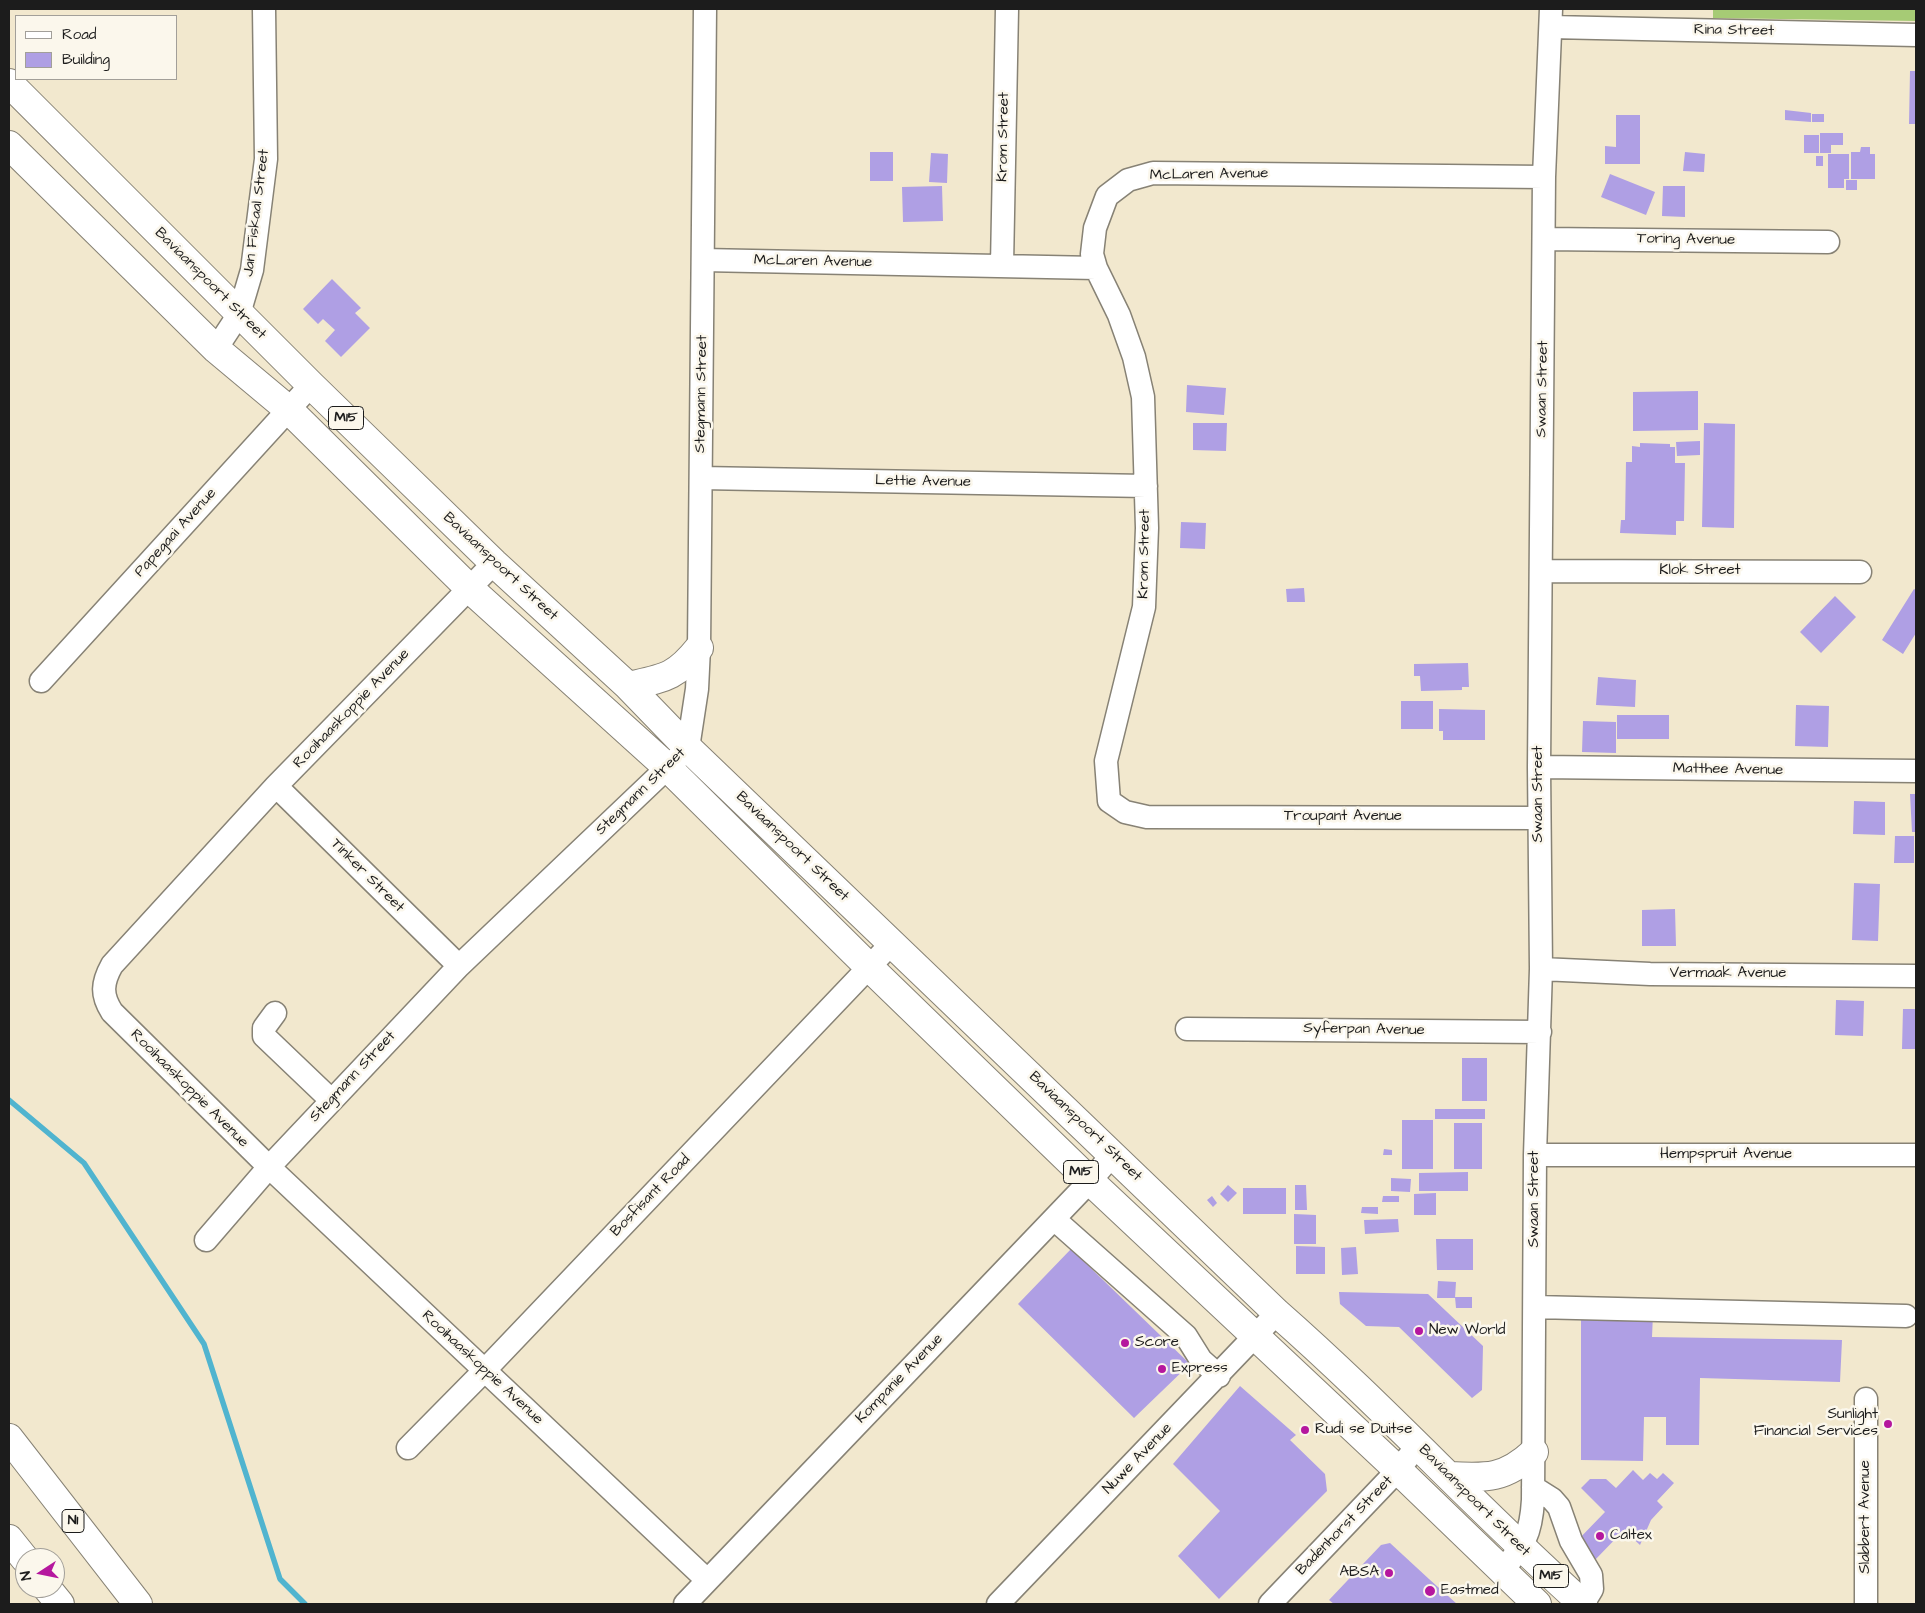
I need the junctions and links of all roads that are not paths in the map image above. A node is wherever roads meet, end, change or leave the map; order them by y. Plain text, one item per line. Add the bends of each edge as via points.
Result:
1 (264, 9) edge
2 (705, 9) edge
3 (1006, 9) edge
4 (1551, 18) edge
5 (1916, 35) edge
6 (9, 84) edge
7 (9, 145) edge
8 (1544, 177) junction
9 (1544, 239) junction
10 (1828, 242) dead end
11 (703, 260) junction
12 (1002, 265) junction
13 (1096, 268) junction
14 (239, 314) junction
15 (216, 349) junction
16 (312, 385) junction
17 (289, 410) junction
18 (701, 478) junction
19 (1146, 486) junction
20 (494, 563) junction
21 (1540, 571) junction
22 (1860, 572) dead end
23 (470, 589) junction
24 (699, 648) junction
25 (41, 681) dead end
26 (628, 686) junction
27 (688, 748) junction
28 (667, 767) junction
29 (1539, 767) junction
30 (1916, 771) edge
31 (276, 786) junction
32 (1147, 817) joint
33 (1539, 818) junction
34 (892, 943) junction
35 (459, 966) junction
36 (869, 967) junction
37 (1541, 968) junction
38 (1916, 976) edge
39 (275, 1013) dead end
40 (1187, 1029) dead end
41 (1540, 1032) junction
42 (331, 1100) junction
43 (1113, 1154) junction
44 (1535, 1155) junction
45 (1916, 1155) edge
46 (268, 1167) junction
47 (1090, 1181) junction
48 (1054, 1218) junction
49 (206, 1240) dead end
50 (1535, 1307) junction
51 (1277, 1313) junction
52 (1906, 1316) dead end
53 (1255, 1338) junction
54 (484, 1371) junction
55 (1219, 1376) junction
56 (1866, 1399) dead end
57 (9, 1438) edge
58 (1418, 1445) junction
59 (408, 1448) dead end
60 (1534, 1452) junction
61 (1398, 1470) junction
62 (1450, 1476) junction
63 (1533, 1487) junction
64 (9, 1538) edge
65 (17, 1548) edge
66 (1520, 1548) junction
67 (1503, 1570) junction
68 (707, 1580) junction
69 (138, 1604) edge
70 (685, 1604) edge
71 (998, 1604) edge
72 (1270, 1604) edge
73 (1537, 1604) edge
74 (1583, 1604) edge
75 (1866, 1604) edge

1 - 14 street, Jan Fiskaal Street via 266,159 252,270
2 - 11 street, Stegmann Street
3 - 12 street, Krom Street
4 - 5 street, Rina Street
4 - 8 street, Swaan Street
6 - 14 main road, Baviaanspoort Street / M15
7 - 15 main road, Baviaanspoort Street / M15
8 - 9 street, Swaan Street
8 - 13 street, McLaren Avenue via 1153,173 1128,180 1107,196 1095,228 1092,254
9 - 10 street, Toring Avenue
9 - 21 street, Swaan Street
11 - 12 street, McLaren Avenue
11 - 18 street, Stegmann Street
12 - 13 street, McLaren Avenue
13 - 19 street, Krom Street via 1119,315 1136,365 1143,397
14 - 15 street, Jan Fiskaal Street
14 - 16 main road, Baviaanspoort Street / M15
15 - 17 main road, Baviaanspoort Street / M15
16 - 17 street, Papegaai Avenue
16 - 20 main road, Baviaanspoort Street / M15
17 - 23 main road, Baviaanspoort Street / M15
17 - 25 street, Papegaai Avenue
18 - 19 street, Lettie Avenue
18 - 24 street, Stegmann Street
19 - 32 street, Krom Street via 1144,607 1106,760 1109,801 1125,812
20 - 23 street, Rooihaaskoppie Avenue
20 - 26 main road, Baviaanspoort Street / M15
21 - 22 street, Klok Street
21 - 29 street, Swaan Street
23 - 28 main road, Baviaanspoort Street / M15
23 - 31 street, Rooihaaskoppie Avenue
24 - 26 main road via 678,671 666,678
24 - 27 street, Stegmann Street
26 - 27 main road, Baviaanspoort Street / M15
27 - 28 street, Stegmann Street
27 - 34 main road, Baviaanspoort Street / M15
28 - 35 street, Stegmann Street
28 - 36 main road, Baviaanspoort Street / M15
29 - 30 street, Matthee Avenue
29 - 33 street, Swaan Street
31 - 35 street, Tinker Street
31 - 46 street, Rooihaaskoppie Avenue via 112,965 103,989 105,1001 112,1012
32 - 33 street, Troupant Avenue
33 - 37 street, Swaan Street
34 - 36 street, Bosfisant Road
34 - 43 main road, Baviaanspoort Street / M15
35 - 42 street, Stegmann Street
36 - 47 main road, Baviaanspoort Street / M15
36 - 54 street, Bosfisant Road
37 - 38 street, Vermaak Avenue via 1650,974
37 - 41 street, Swaan Street
39 - 42 street via 264,1028 264,1036
40 - 41 street, Syferpan Avenue
41 - 44 street, Swaan Street
42 - 46 street, Stegmann Street
43 - 47 street, Kompanie Avenue
43 - 51 main road, Baviaanspoort Street / M15
44 - 45 street, Hempspruit Avenue
44 - 50 street, Swaan Street
46 - 49 street, Stegmann Street
46 - 54 street, Rooihaaskoppie Avenue
47 - 48 street, Kompanie Avenue
47 - 53 main road, Baviaanspoort Street / M15
48 - 55 street via 1186,1336 1201,1360
48 - 68 street, Kompanie Avenue
50 - 52 street
50 - 60 street, Swaan Street
51 - 53 street, Nuwe Avenue
51 - 58 main road, Baviaanspoort Street / M15
53 - 55 street, Nuwe Avenue
53 - 61 main road, Baviaanspoort Street / M15
54 - 59 street, Bosfisant Road
54 - 68 street, Rooihaaskoppie Avenue
55 - 71 street, Nuwe Avenue
56 - 75 street, Slabbert Avenue
57 - 69 main road, N1
58 - 61 street, Badenhorst Street
58 - 62 main road, Baviaanspoort Street / M15
60 - 62 main road via 1513,1469 1493,1476
60 - 63 street, Swaan Street
61 - 67 main road, Baviaanspoort Street / M15
61 - 72 street, Badenhorst Street
62 - 66 main road, Baviaanspoort Street / M15
63 - 66 street, Swaan Street via 1530,1531
63 - 74 street via 1559,1507 1571,1541 1591,1575 1592,1589
64 - 65 main road
66 - 67 street, Swaan Street
66 - 74 main road, Baviaanspoort Street / M15
67 - 73 main road, Baviaanspoort Street / M15
68 - 70 street, Kompanie Avenue

